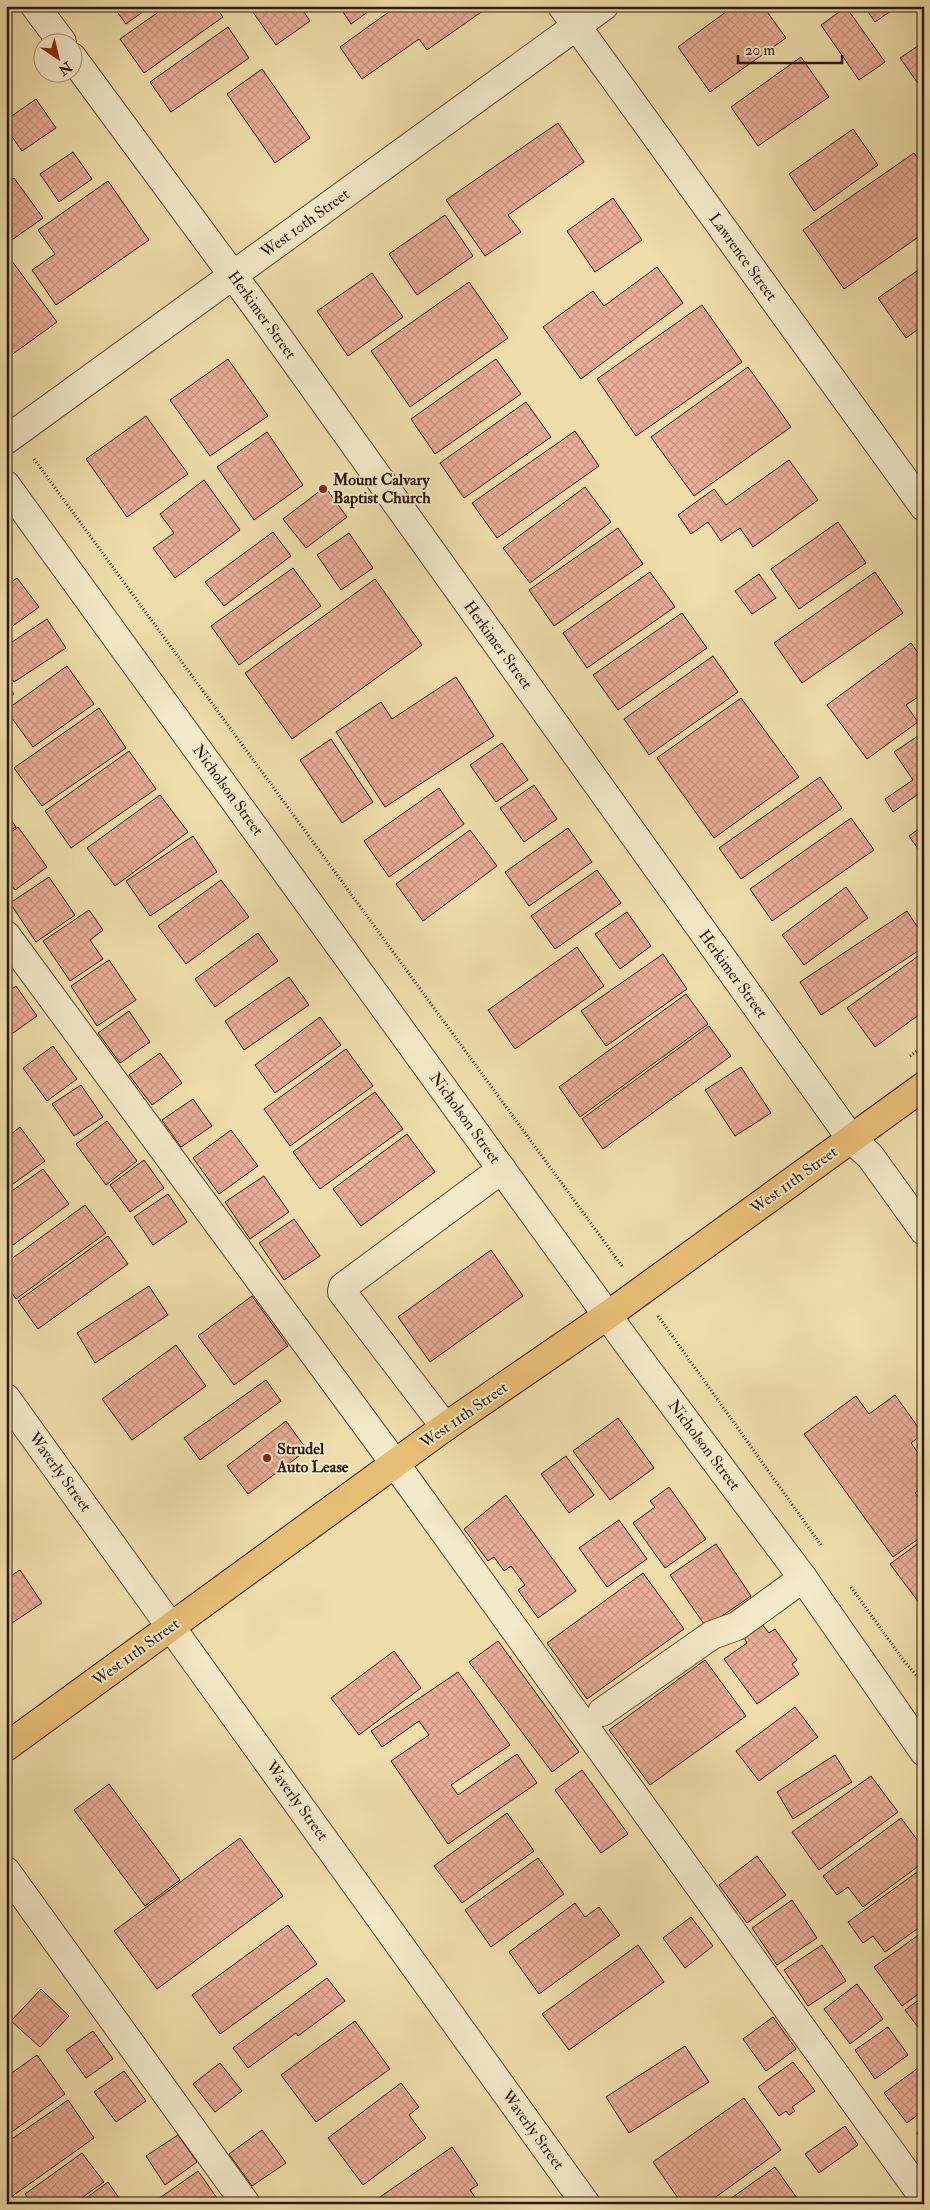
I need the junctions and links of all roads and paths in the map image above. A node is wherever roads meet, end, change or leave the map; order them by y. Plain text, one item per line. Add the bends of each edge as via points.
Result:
1 (35, 6) edge
2 (604, 6) edge
3 (569, 16) edge
4 (54, 32) edge
5 (82, 71) edge
6 (233, 275) junction
7 (6, 440) edge
8 (32, 456) dead end
9 (6, 485) edge
10 (924, 507) edge
11 (6, 935) edge
12 (924, 1086) edge
13 (851, 1139) junction
14 (502, 1169) junction
15 (924, 1231) edge
16 (608, 1248) dead end
17 (608, 1315) junction
18 (660, 1320) dead end
19 (6, 1398) edge
20 (445, 1427) junction
21 (395, 1464) junction
22 (824, 1549) dead end
23 (803, 1578) junction
24 (847, 1581) dead end
25 (171, 1627) junction
26 (924, 1684) edge
27 (602, 1712) dead end
28 (6, 1747) edge
29 (924, 1752) edge
30 (6, 1871) edge
31 (924, 2198) edge
32 (246, 2204) edge
33 (586, 2204) edge

1 - 4 street
2 - 3 street, West 10th Street
3 - 6 street, West 10th Street
3 - 10 street, Lawrence Street
5 - 6 street, Herkimer Street
6 - 7 street, West 10th Street
6 - 13 street, Herkimer Street
8 - 16 path
9 - 14 street, Nicholson Street
11 - 21 street
12 - 13 main road, West 11th Street
13 - 15 street, Herkimer Street via 870,1156
13 - 17 main road, West 11th Street
14 - 17 street, Nicholson Street
14 - 20 street via 343,1287 342,1292
17 - 20 main road, West 11th Street
17 - 23 street, Nicholson Street
18 - 22 path
19 - 25 street, Waverly Street
20 - 21 main road, West 11th Street
21 - 25 main road, West 11th Street
21 - 31 street
23 - 27 street via 737,1626 712,1635
23 - 29 street, Nicholson Street
24 - 26 path
25 - 28 main road, West 11th Street
25 - 33 street, Waverly Street
30 - 32 street

